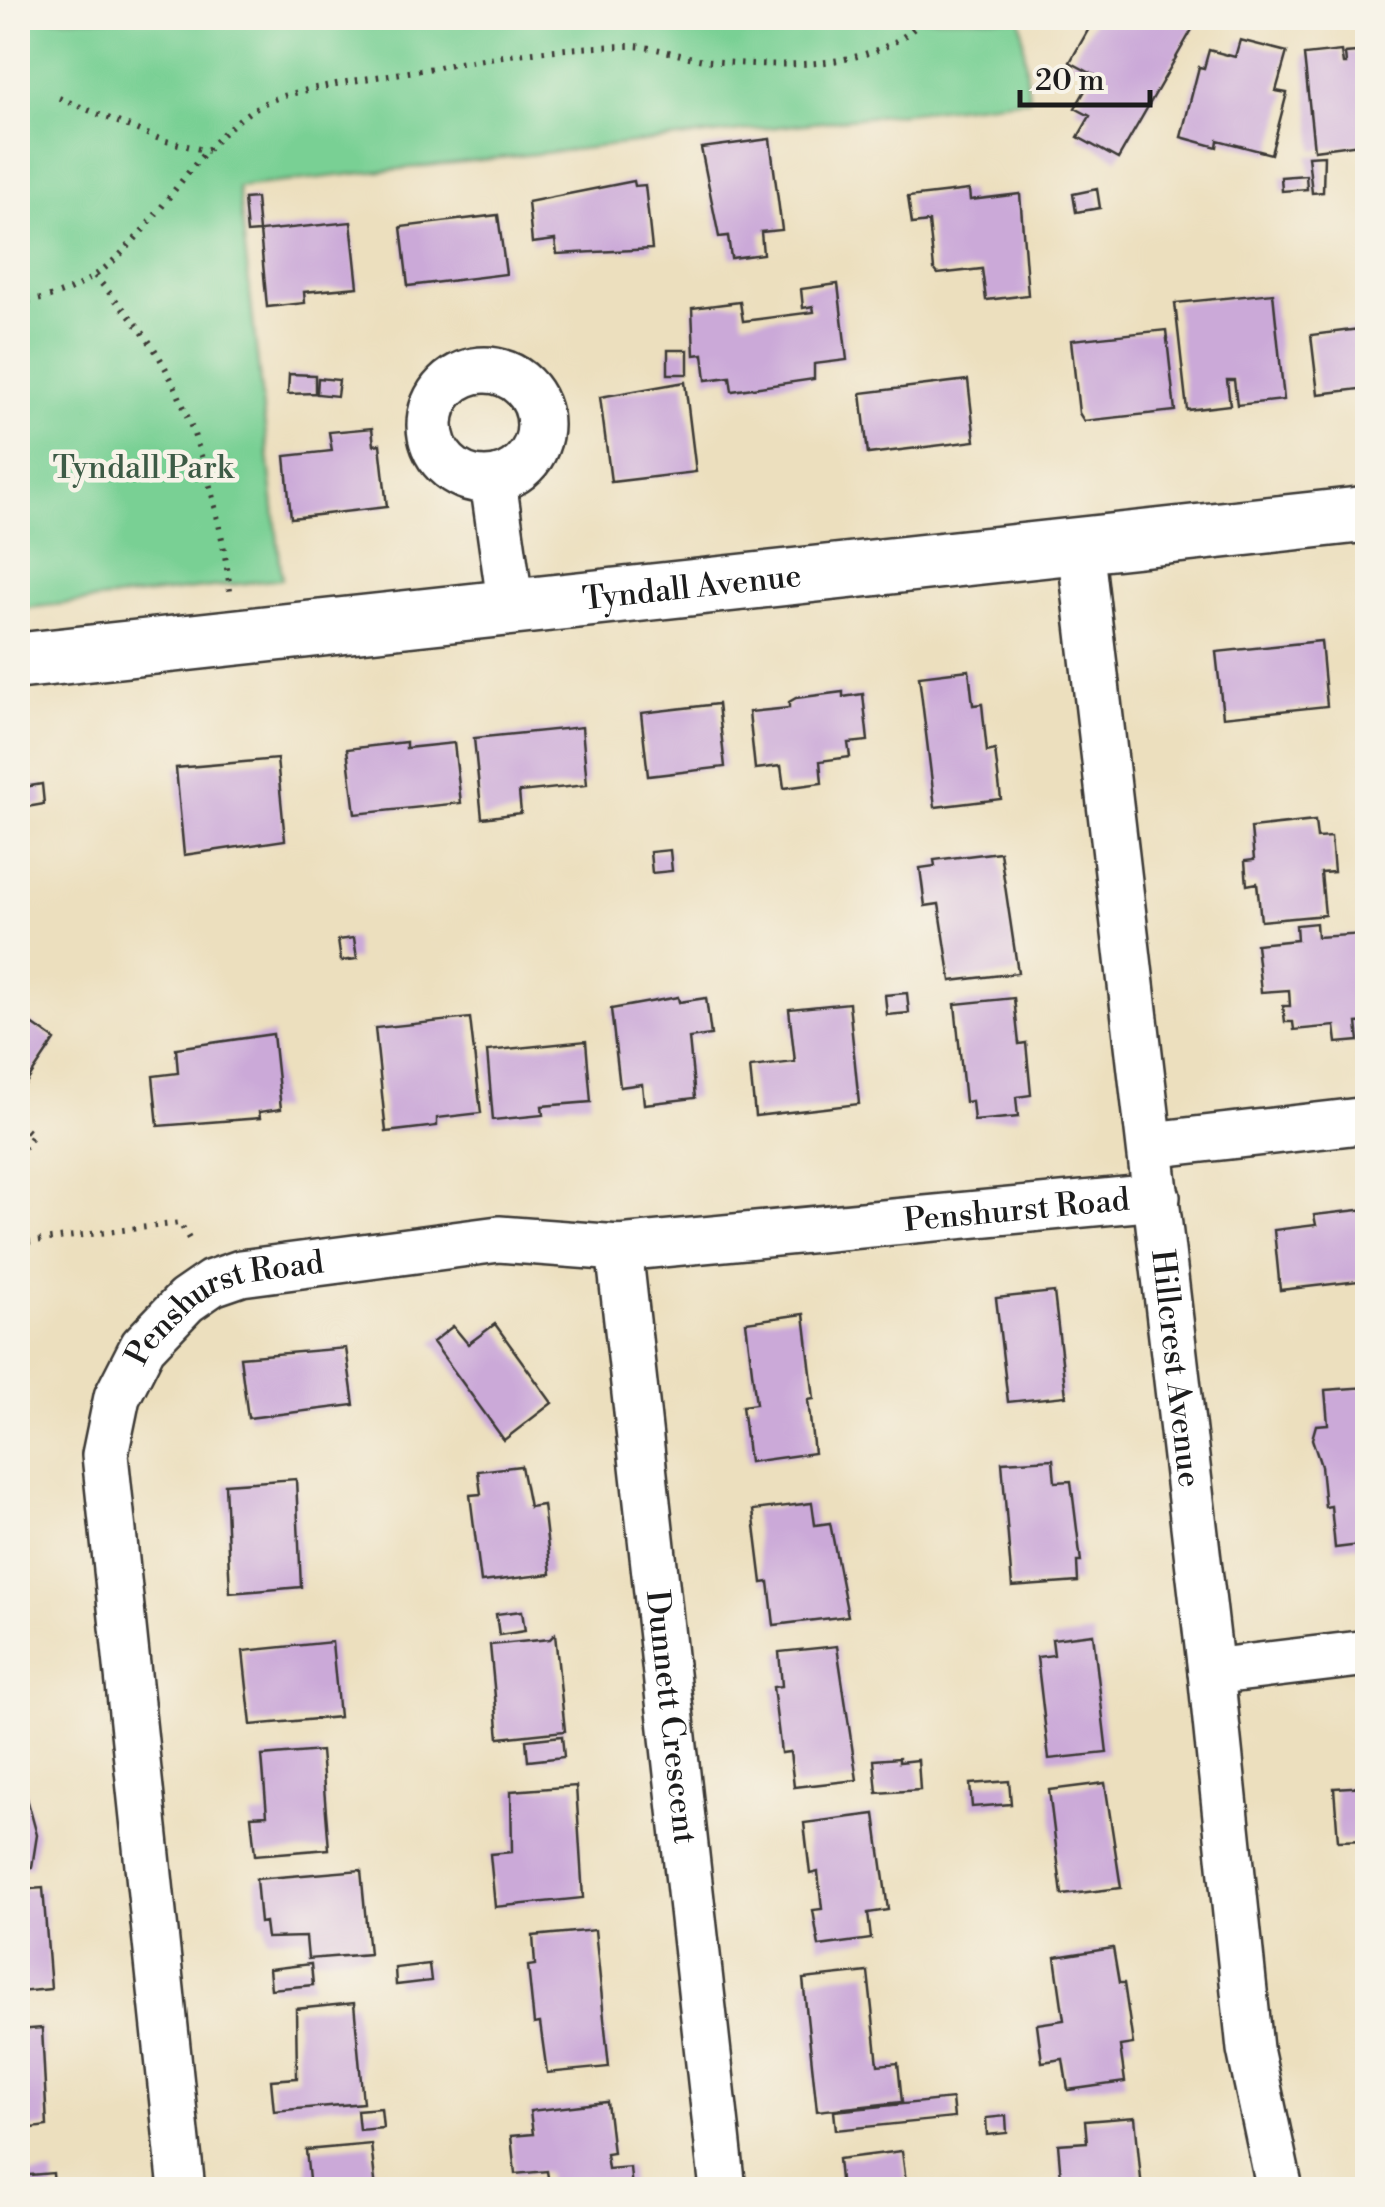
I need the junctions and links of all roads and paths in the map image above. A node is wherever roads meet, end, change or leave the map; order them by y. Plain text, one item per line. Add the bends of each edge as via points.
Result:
1 (924, 18) edge
2 (58, 98) dead end
3 (208, 151) junction
4 (95, 276) junction
5 (18, 302) edge
6 (493, 480) dead end
7 (1368, 514) edge
8 (1080, 546) junction
9 (230, 595) dead end
10 (510, 608) junction
11 (18, 662) edge
12 (1368, 1120) edge
13 (18, 1123) edge
14 (1151, 1145) junction
15 (18, 1156) edge
16 (1157, 1197) junction
17 (18, 1243) edge
18 (620, 1248) junction
19 (212, 1283) junction
20 (1368, 1654) edge
21 (1211, 1672) junction
22 (182, 2190) edge
23 (723, 2190) edge
24 (1280, 2190) edge

1 - 3 path via 874,55 838,60 761,64 630,46 451,64 262,103
2 - 3 path
3 - 4 path via 130,245
4 - 5 path
4 - 9 path via 158,355 178,398 210,489
6 - 10 street
7 - 8 street, Tyndall Avenue
8 - 10 street, Tyndall Avenue
8 - 14 street, Hillcrest Avenue
10 - 11 street, Tyndall Avenue
12 - 14 street
13 - 15 path via 32,1135
14 - 16 street, Hillcrest Avenue
16 - 18 street, Penshurst Road
16 - 21 street, Hillcrest Avenue
17 - 19 path via 180,1222
18 - 19 street, Penshurst Road via 499,1239 275,1266
18 - 23 street, Dunnett Crescent
19 - 22 street, Penshurst Road via 143,1346 116,1397 105,1455
20 - 21 street
21 - 24 street, Hillcrest Avenue via 1250,2050

